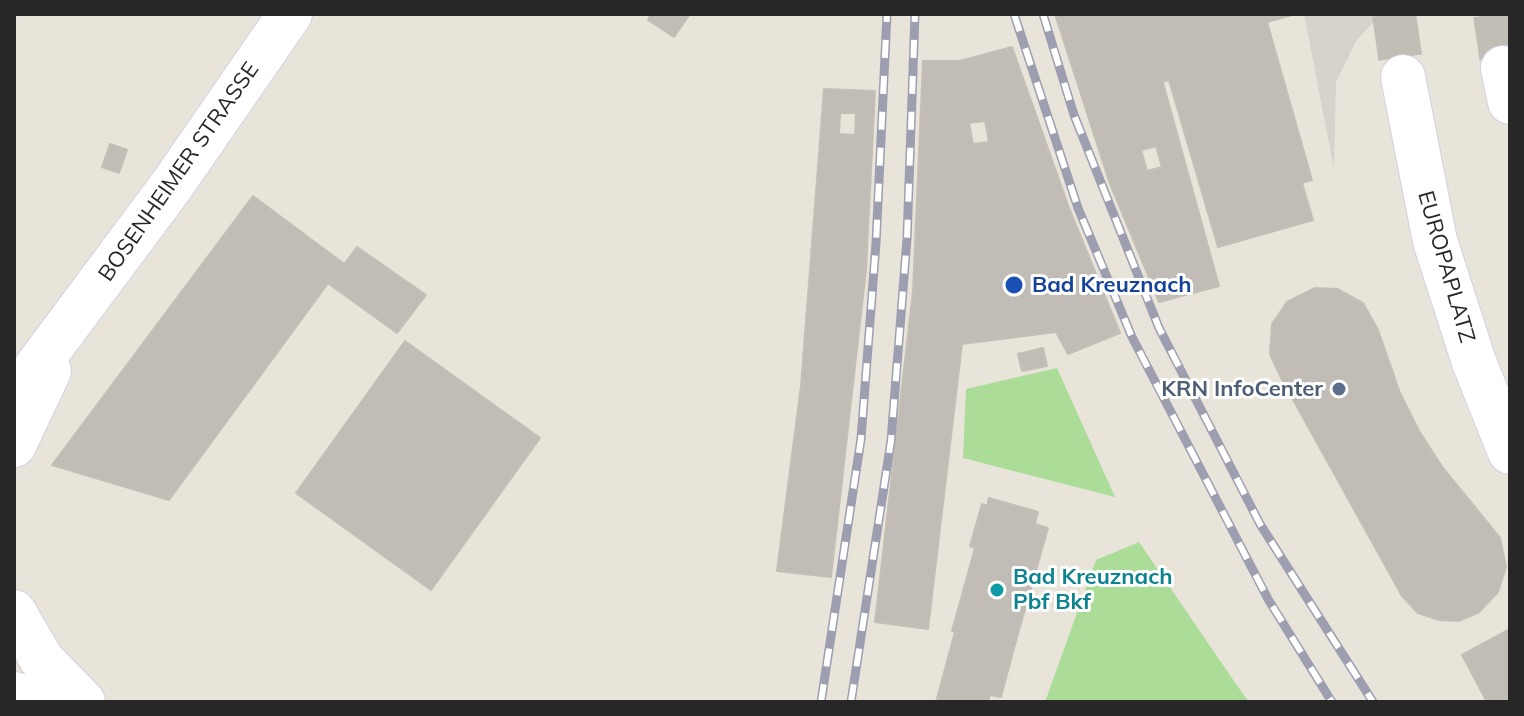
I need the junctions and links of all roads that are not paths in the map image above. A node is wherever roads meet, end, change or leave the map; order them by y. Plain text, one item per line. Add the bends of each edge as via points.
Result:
1 (290, 14) edge
2 (1403, 77) tunnel mouth
3 (17, 432) edge
4 (1510, 452) edge
5 (14, 612) edge
6 (14, 694) edge
7 (39, 702) edge
8 (83, 702) edge

1 - 3 street, BOSENHEIMER STRASSE via 66,328
2 - 4 street, EUROPAPLATZ via 1435,241
5 - 8 street via 42,660
6 - 7 street

